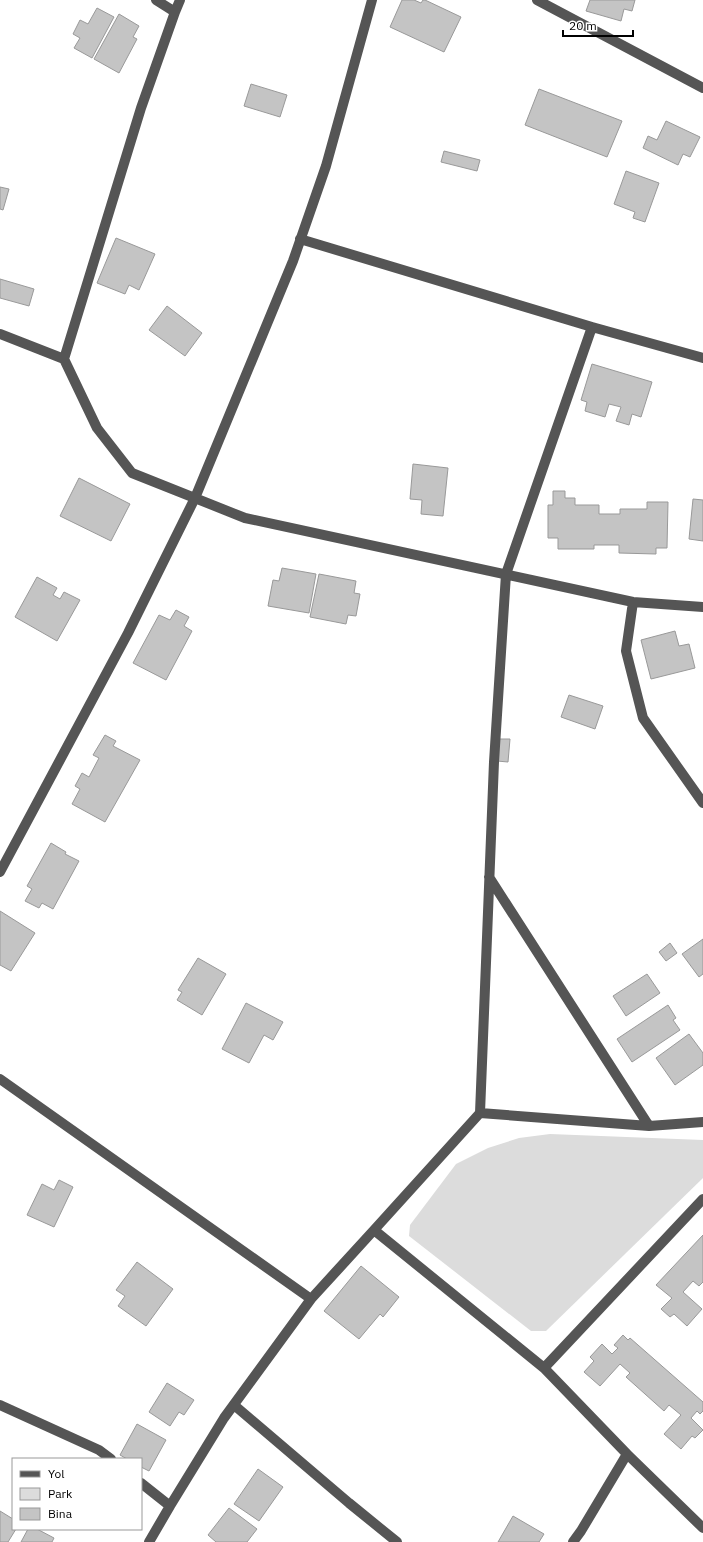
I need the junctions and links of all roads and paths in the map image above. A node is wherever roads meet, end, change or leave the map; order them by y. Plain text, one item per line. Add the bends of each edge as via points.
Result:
1 (156, 0) edge
2 (180, 0) edge
3 (372, 0) edge
4 (537, 0) edge
5 (175, 12) junction
6 (703, 88) edge
7 (300, 239) junction
8 (592, 327) junction
9 (0, 334) edge
10 (703, 358) edge
11 (64, 359) junction
12 (195, 498) junction
13 (506, 574) junction
14 (633, 602) junction
15 (703, 607) edge
16 (703, 803) edge
17 (0, 872) edge
18 (489, 877) junction
19 (0, 1079) edge
20 (480, 1113) junction
21 (703, 1122) edge
22 (649, 1126) junction
23 (703, 1199) edge
24 (374, 1230) junction
25 (311, 1299) junction
26 (544, 1368) junction
27 (0, 1405) edge
28 (234, 1405) junction
29 (627, 1454) junction
30 (110, 1458) edge
31 (142, 1484) edge
32 (170, 1506) junction
33 (703, 1528) edge
34 (149, 1542) edge
35 (397, 1542) edge
36 (573, 1542) edge

1 - 5 street
2 - 5 street
3 - 7 street via 326,166
4 - 6 street
5 - 11 street via 141,108
7 - 8 street
7 - 12 street
8 - 10 street
8 - 13 street
9 - 11 street
11 - 12 street via 97,428 132,473
12 - 13 street via 245,518
12 - 17 street via 128,633
13 - 14 street
13 - 18 street
14 - 15 street
14 - 16 street via 626,651 643,718
18 - 20 street
18 - 22 street
19 - 25 street
20 - 22 street
20 - 24 street
21 - 22 street
23 - 26 street
24 - 25 street
24 - 26 street
25 - 28 street
26 - 29 street
27 - 30 street via 99,1450
28 - 32 street
28 - 35 street
29 - 33 street
29 - 36 street
31 - 32 street
32 - 34 street

